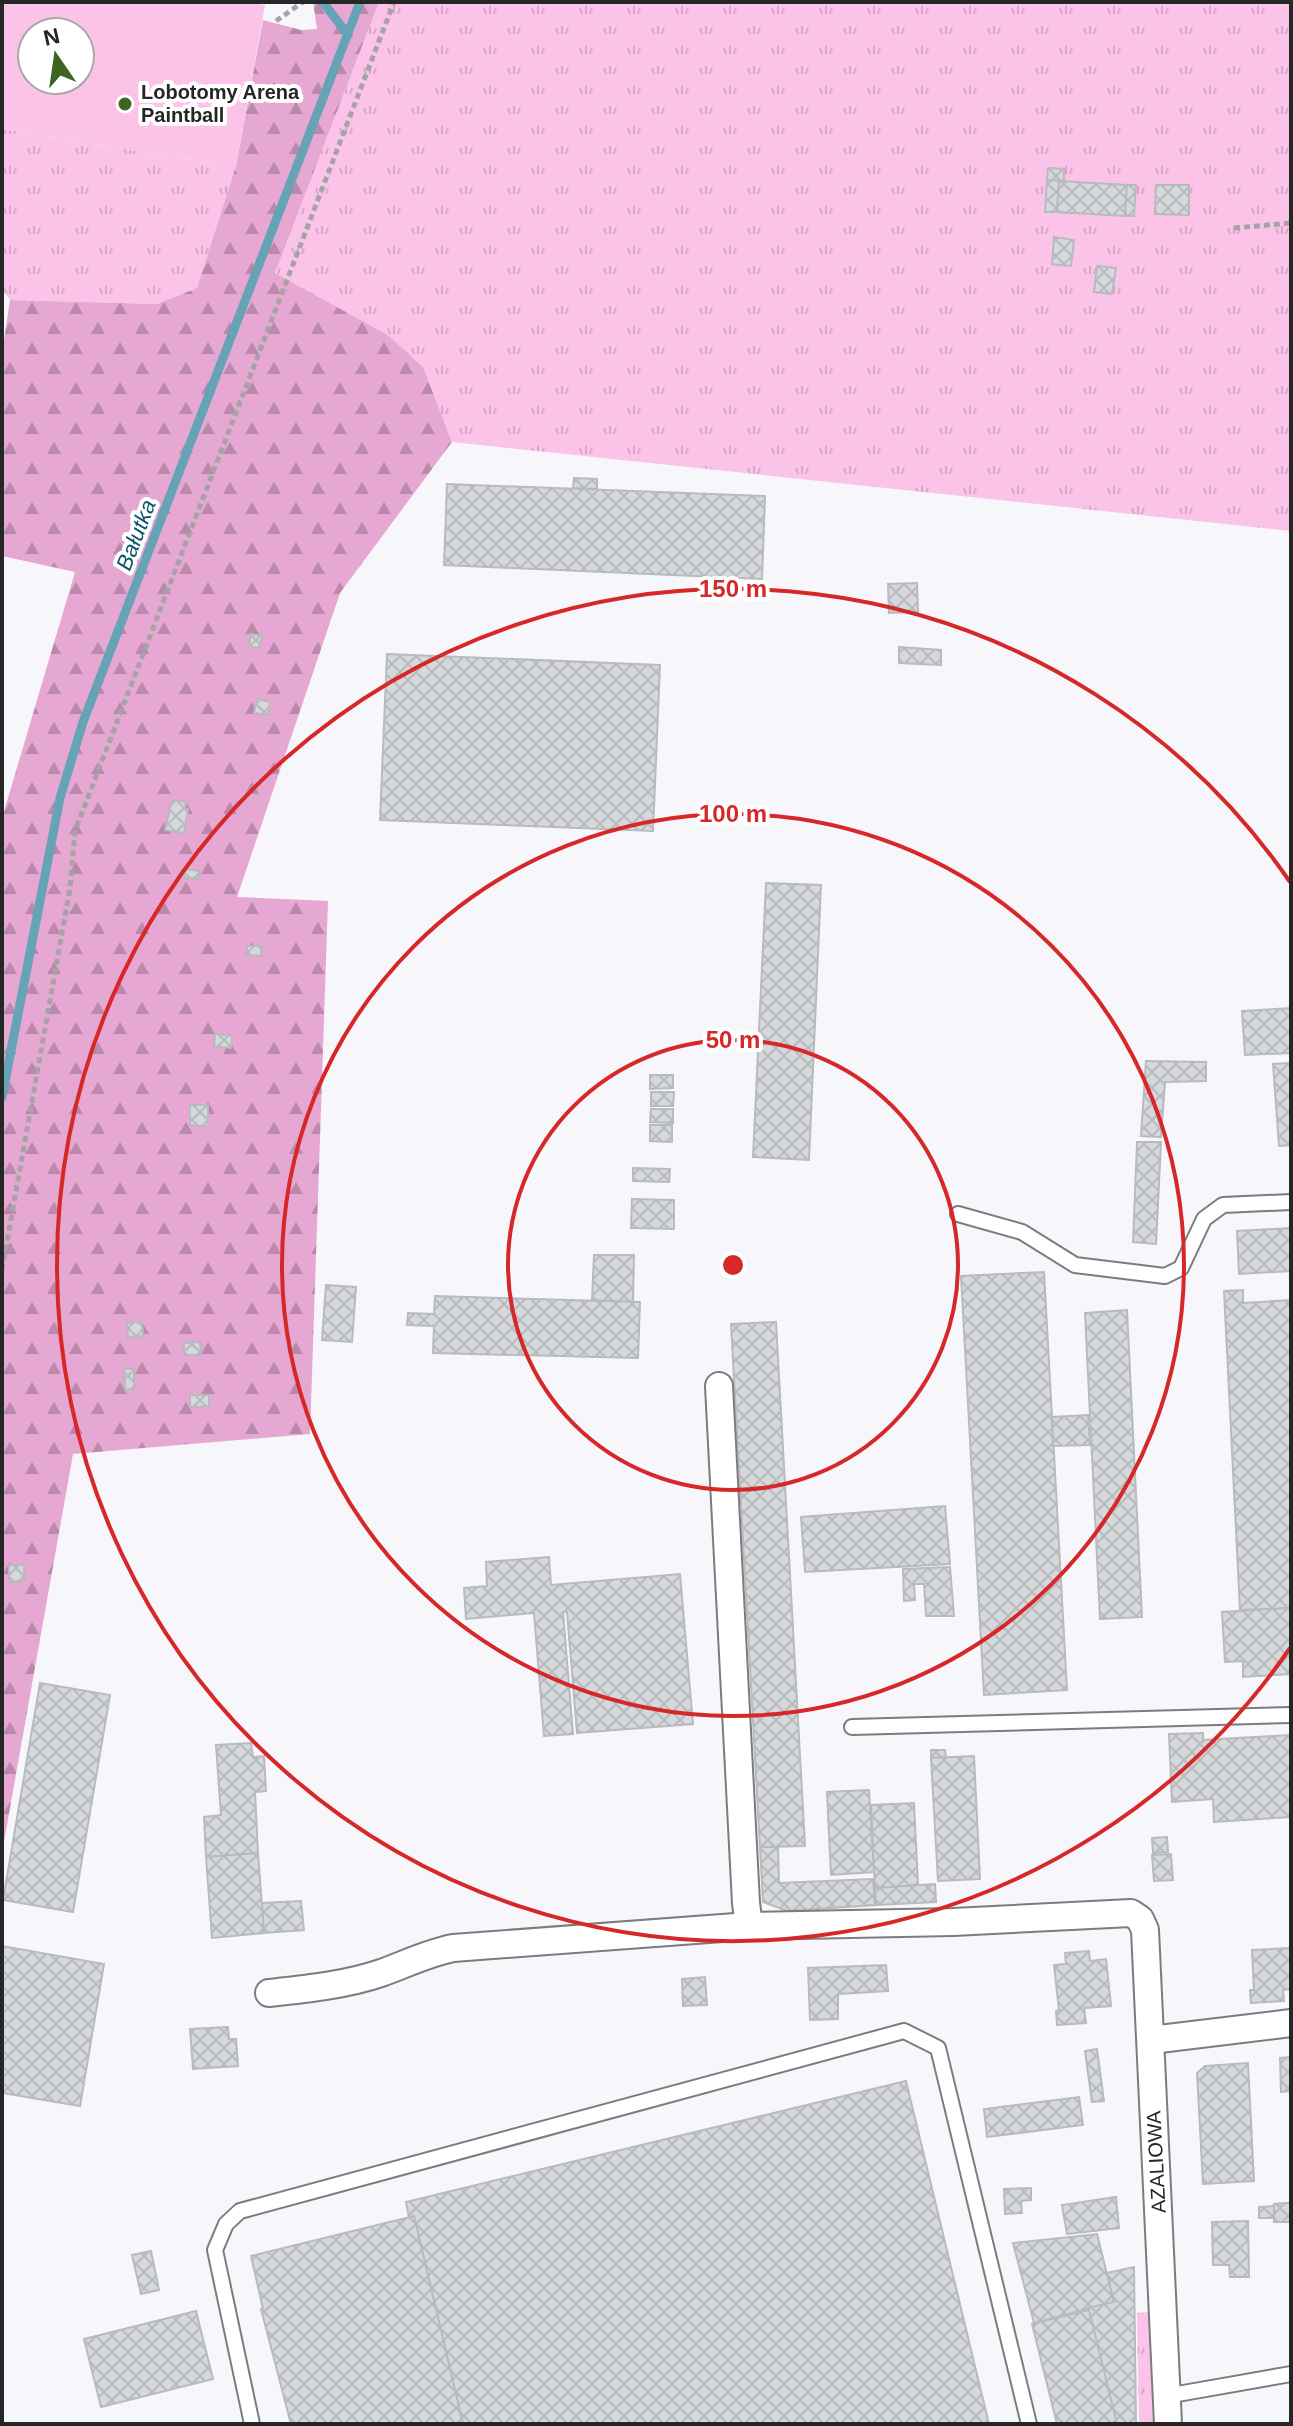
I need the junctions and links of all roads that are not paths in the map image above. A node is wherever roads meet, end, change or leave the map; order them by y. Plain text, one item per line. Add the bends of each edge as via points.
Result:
1 (1291, 1202) edge
2 (958, 1214) dead end
3 (719, 1386) dead end
4 (1291, 1715) edge
5 (852, 1727) dead end
6 (749, 1926) junction
7 (269, 1993) dead end
8 (1291, 2023) edge
9 (1151, 2040) junction
10 (1291, 2374) edge
11 (1166, 2396) junction
12 (252, 2424) edge
13 (1029, 2424) edge
14 (1168, 2424) edge

1 - 2 lane via 1223,1205 1204,1219 1181,1268 1165,1276 1075,1265 1022,1232
3 - 6 street
4 - 5 lane
6 - 7 street via 453,1948 379,1974
6 - 9 street, AZALIOWA via 1131,1913 1145,1930
8 - 9 street
9 - 11 street, AZALIOWA
10 - 11 lane
11 - 14 street, AZALIOWA
12 - 13 lane via 215,2250 226,2224 240,2211 904,2031 938,2048

